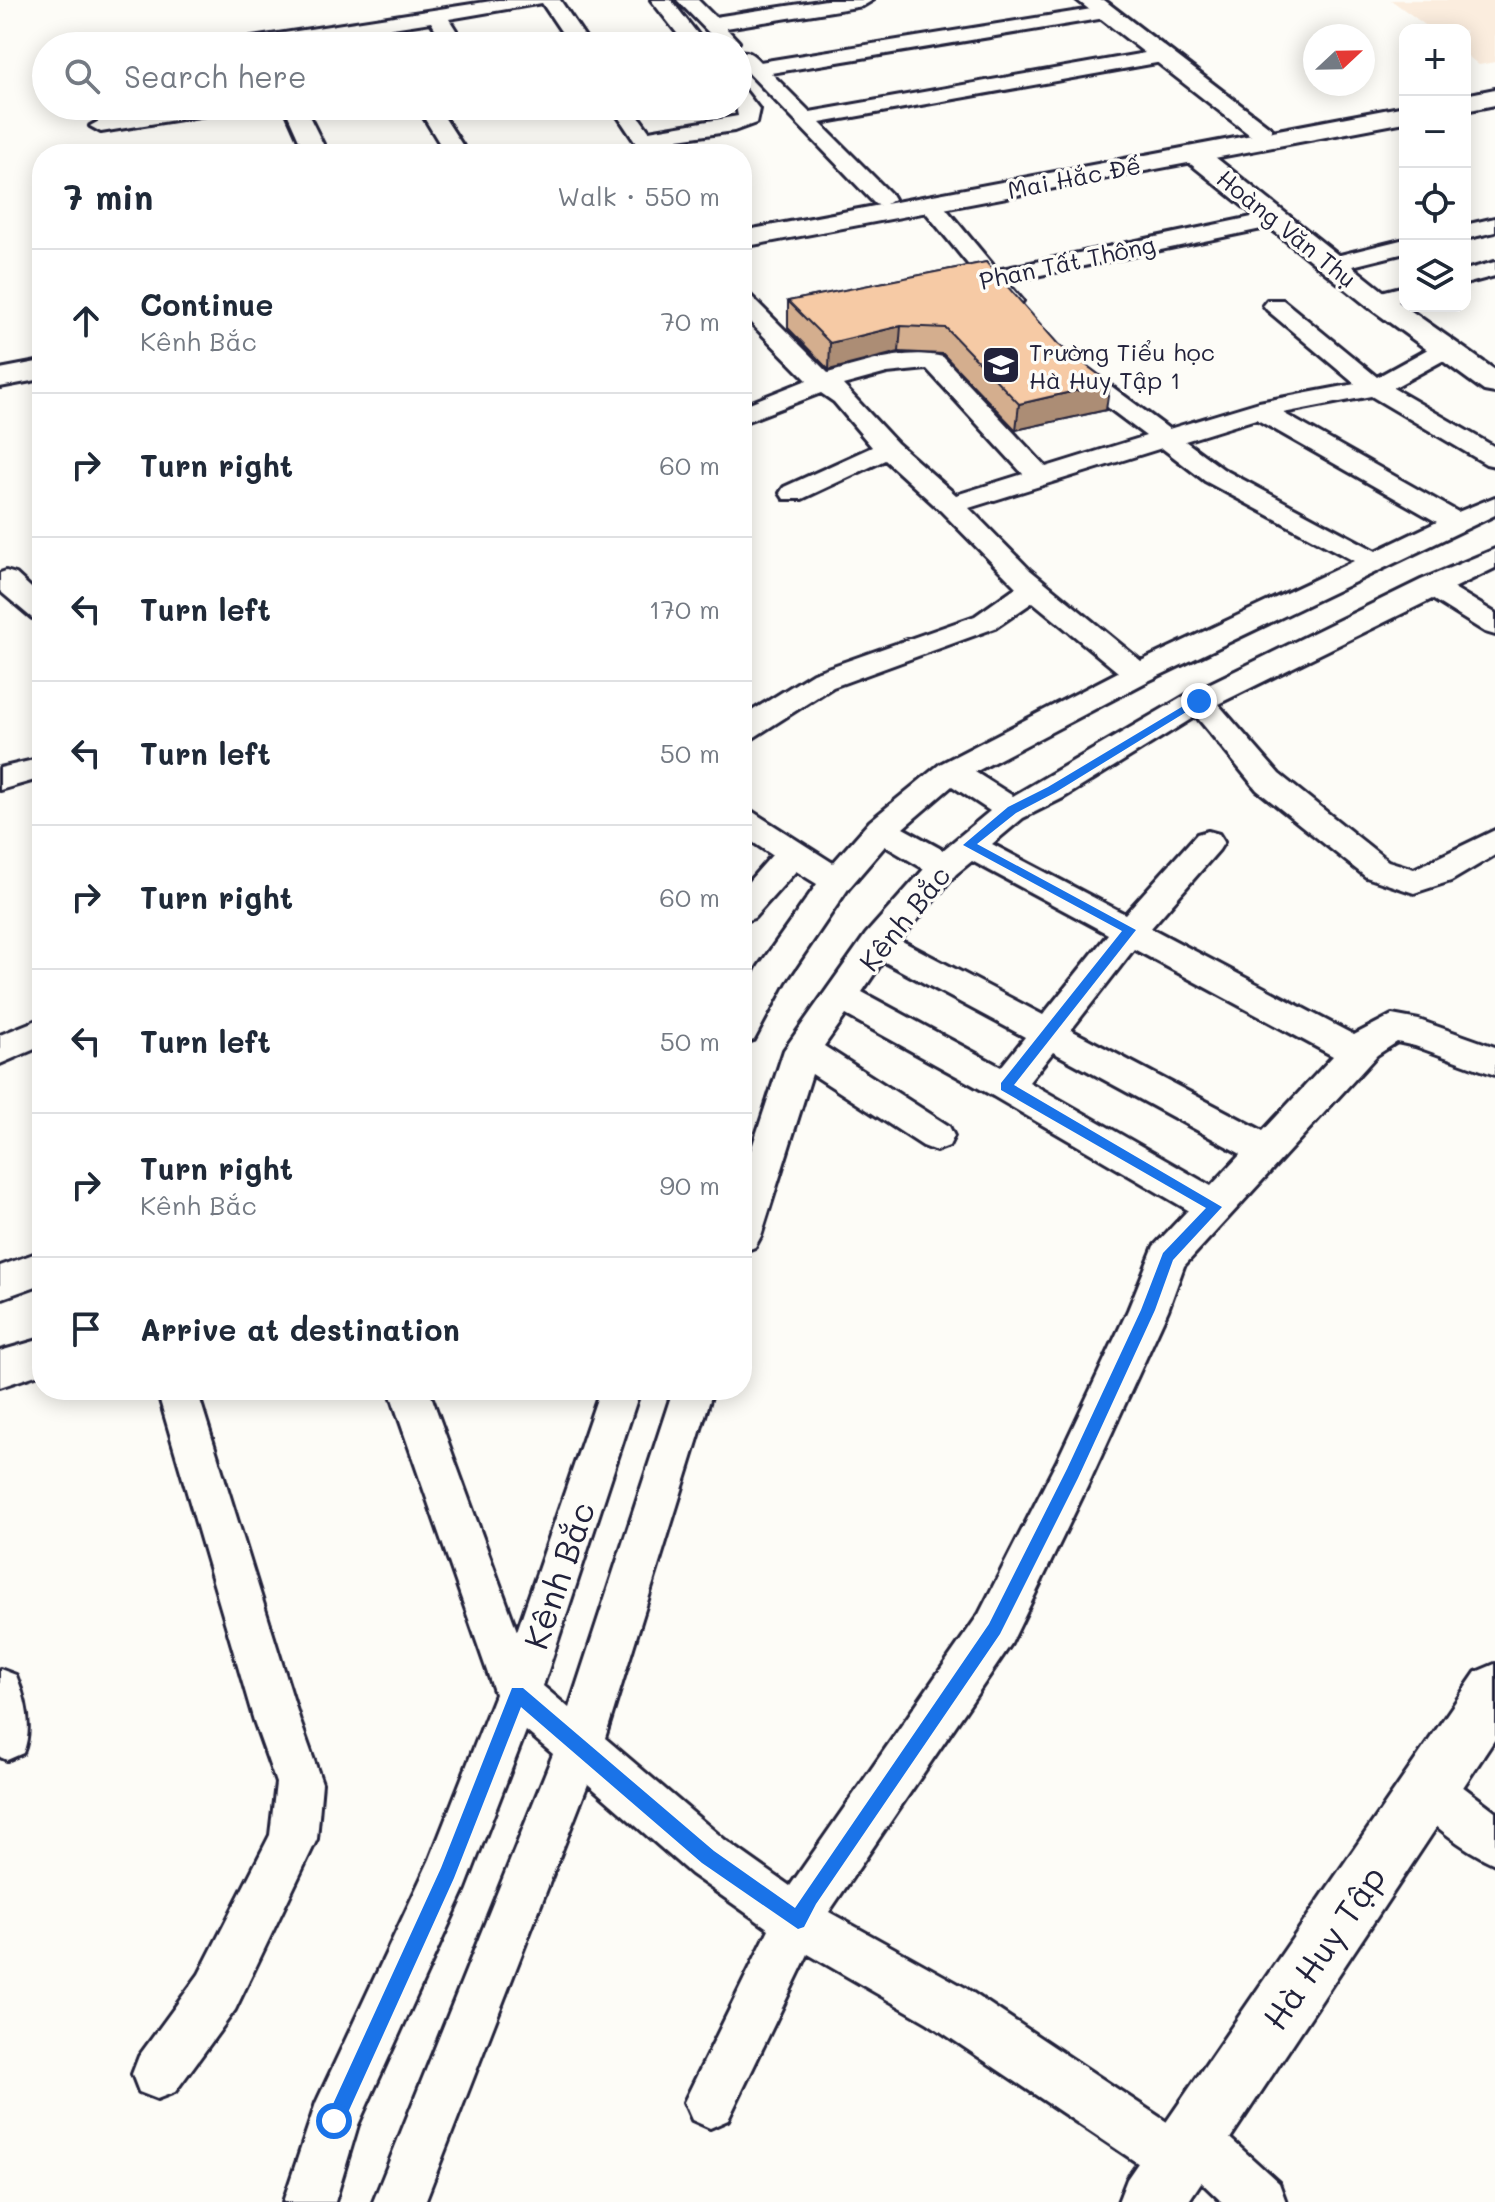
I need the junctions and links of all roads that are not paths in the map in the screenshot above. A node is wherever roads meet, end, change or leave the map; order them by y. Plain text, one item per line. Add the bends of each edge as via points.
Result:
1 (534, 0) edge
2 (550, 0) edge
3 (661, 0) edge
4 (687, 0) edge
5 (863, 0) edge
6 (1097, 7) edge
7 (437, 15) junction
8 (385, 23) junction
9 (711, 24) junction
10 (328, 32) edge
11 (390, 32) edge
12 (447, 32) edge
13 (572, 32) edge
14 (686, 32) edge
15 (719, 32) edge
16 (1162, 56) junction
17 (752, 66) edge
18 (755, 69) junction
19 (1399, 103) edge
20 (1399, 115) edge
21 (805, 119) junction
22 (98, 120) edge
23 (162, 120) edge
24 (301, 120) edge
25 (436, 120) edge
26 (630, 120) edge
27 (746, 120) edge
28 (1259, 129) junction
29 (313, 144) edge
30 (451, 144) edge
31 (647, 144) edge
32 (656, 144) edge
33 (1196, 155) junction
34 (1023, 180) junction
35 (883, 199) junction
36 (930, 204) junction
37 (1276, 219) junction
38 (752, 223) edge
39 (1495, 225) edge
40 (1471, 231) edge
41 (752, 237) edge
42 (1399, 247) edge
43 (1332, 264) junction
44 (1495, 269) edge
45 (1471, 275) edge
46 (993, 278) junction
47 (949, 286) edge
48 (1399, 294) edge
49 (1377, 300) junction
50 (1275, 305) dead end
51 (752, 312) edge
52 (791, 317) edge
53 (1025, 319) edge
54 (762, 323) junction
55 (1051, 349) edge
56 (1446, 349) junction
57 (32, 354) edge
58 (0, 360) edge
59 (32, 372) edge
60 (1490, 377) edge
61 (0, 378) edge
62 (823, 382) junction
63 (1375, 388) junction
64 (1259, 410) junction
65 (752, 411) edge
66 (1165, 439) junction
67 (888, 449) junction
68 (1495, 458) edge
69 (1041, 478) junction
70 (793, 493) dead end
71 (951, 505) junction
72 (1495, 505) edge
73 (1458, 523) junction
74 (1495, 557) edge
75 (1376, 562) junction
76 (6, 580) dead end
77 (1431, 586) junction
78 (1034, 588) junction
79 (32, 605) edge
80 (1495, 626) edge
81 (1138, 674) junction
82 (1199, 701) junction
83 (752, 725) edge
84 (32, 771) edge
85 (951, 771) junction
86 (0, 779) edge
87 (1012, 810) junction
88 (752, 826) edge
89 (881, 829) junction
90 (1495, 841) edge
91 (1208, 842) dead end
92 (793, 853) junction
93 (956, 855) junction
94 (836, 881) junction
95 (752, 899) edge
96 (1130, 930) junction
97 (878, 943) junction
98 (842, 997) junction
99 (752, 1012) edge
100 (1047, 1032) junction
101 (32, 1036) edge
102 (0, 1050) edge
103 (802, 1050) junction
104 (1358, 1053) junction
105 (1495, 1061) edge
106 (1006, 1086) junction
107 (936, 1136) dead end
108 (1268, 1151) junction
109 (752, 1205) edge
110 (1215, 1207) junction
111 (32, 1271) edge
112 (0, 1283) edge
113 (32, 1359) edge
114 (0, 1369) edge
115 (180, 1400) edge
116 (413, 1400) edge
117 (617, 1400) edge
118 (690, 1400) edge
119 (0, 1691) edge
120 (1495, 1691) edge
121 (518, 1694) junction
122 (7, 1737) dead end
123 (579, 1747) junction
124 (1429, 1789) junction
125 (1495, 1840) edge
126 (798, 1921) junction
127 (157, 2074) dead end
128 (710, 2102) dead end
129 (1174, 2167) edge
130 (309, 2202) edge
131 (399, 2202) edge
132 (1260, 2202) edge

1 - 7 street
2 - 13 street
3 - 14 street
4 - 9 street
5 - 9 street
6 - 16 main road
6 - 18 street
7 - 8 street
7 - 12 street
8 - 10 street
8 - 11 street
9 - 15 street
16 - 21 street
16 - 28 main road
17 - 18 street
18 - 21 street
19 - 28 main road, Mai Hắc Đế
20 - 33 main road, Mai Hắc Đế
21 - 35 street
22 - 23 street via 104,133
24 - 29 street
25 - 30 street
26 - 31 street
27 - 32 street
28 - 34 main road, Mai Hắc Đế
33 - 34 main road, Mai Hắc Đế
33 - 37 main road, Hoàng Văn Thụ
34 - 35 main road, Mai Hắc Đế
34 - 36 main road, Mai Hắc Đế
35 - 38 main road, Mai Hắc Đế
36 - 41 main road, Mai Hắc Đế
36 - 46 street
37 - 43 main road, Hoàng Văn Thụ
37 - 46 street, Phan Tất Thông
39 - 40 street
42 - 43 street
43 - 49 main road, Hoàng Văn Thụ
44 - 45 street
46 - 47 street, Phan Tất Thông
46 - 53 street
48 - 49 street
49 - 56 main road, Hoàng Văn Thụ
50 - 63 street
51 - 54 street
52 - 54 street
54 - 62 street
55 - 66 street
56 - 60 main road, Hoàng Văn Thụ
56 - 63 street
57 - 58 main road
59 - 61 main road
62 - 65 street
62 - 67 street
62 - 69 street via 934,362
63 - 64 street
63 - 68 street
64 - 66 street
64 - 73 street
66 - 69 street
66 - 75 street via 1227,483
67 - 70 street
67 - 71 street
69 - 71 street
71 - 78 street
72 - 73 street
73 - 75 street
74 - 77 street, Kênh Bắc
75 - 81 street
76 - 79 street
77 - 80 street
77 - 82 street, Kênh Bắc
78 - 81 street
78 - 83 street via 985,622 823,680
81 - 85 street
82 - 87 street, Kênh Bắc
82 - 90 street via 1268,782 1377,869 1414,881
84 - 86 street
85 - 87 street
85 - 89 street
87 - 93 street, Kênh Bắc
88 - 92 street
89 - 93 street
89 - 94 street
91 - 96 street
92 - 94 street
92 - 95 street
93 - 96 street
93 - 97 street, Kênh Bắc
94 - 99 street
96 - 100 street
96 - 104 street
97 - 98 street, Kênh Bắc
97 - 100 street
98 - 103 street, Kênh Bắc
98 - 106 street
100 - 106 street
100 - 108 street
101 - 102 street
103 - 107 street
103 - 109 street, Kênh Bắc
104 - 105 street via 1392,1028
104 - 108 street
106 - 110 street
108 - 110 street
110 - 126 street via 1168,1257 1072,1474 995,1629
111 - 112 street
113 - 114 street
115 - 127 street via 299,1783 293,1839 217,1992
116 - 121 street
117 - 121 street, Kênh Bắc
118 - 123 street
119 - 122 street
120 - 124 main road, Hà Huy Tập
121 - 123 street
121 - 130 street, Kênh Bắc via 448,1872 334,2121
123 - 126 street via 708,1857
123 - 131 street
124 - 125 street
124 - 129 main road, Hà Huy Tập
126 - 128 street
126 - 129 street via 946,2005
129 - 132 street

